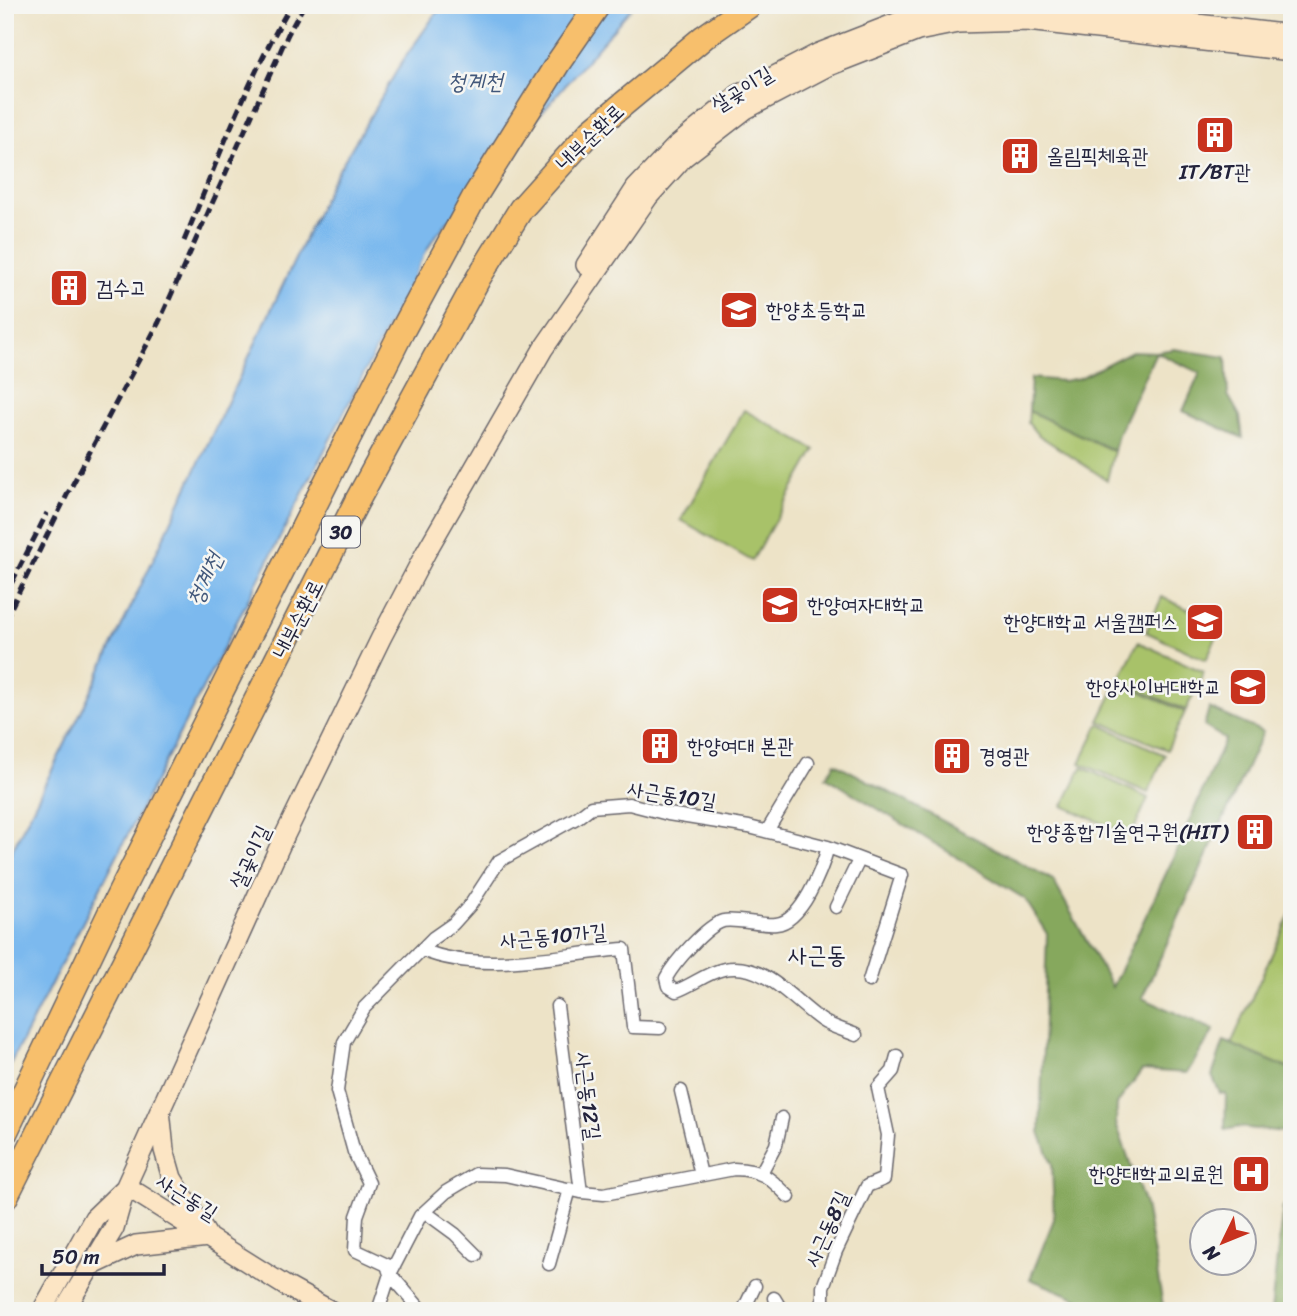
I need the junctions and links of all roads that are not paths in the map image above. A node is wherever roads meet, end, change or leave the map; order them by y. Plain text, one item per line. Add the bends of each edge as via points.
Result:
1 (598, 5) edge
2 (750, 5) edge
3 (1008, 5) edge
4 (1033, 5) edge
5 (1292, 35) edge
6 (1292, 51) edge
7 (426, 552) junction
8 (808, 763) dead end
9 (767, 831) junction
10 (828, 847) junction
11 (859, 860) junction
12 (836, 907) dead end
13 (422, 950) junction
14 (869, 981) dead end
15 (558, 1006) dead end
16 (660, 1028) dead end
17 (856, 1035) dead end
18 (897, 1056) dead end
19 (681, 1091) dead end
20 (160, 1110) junction
21 (782, 1118) dead end
22 (5, 1133) edge
23 (36, 1137) junction
24 (761, 1173) junction
25 (701, 1175) junction
26 (126, 1186) junction
27 (575, 1190) junction
28 (789, 1197) dead end
29 (5, 1198) edge
30 (425, 1212) junction
31 (5, 1214) edge
32 (208, 1237) junction
33 (476, 1255) dead end
34 (549, 1264) dead end
35 (91, 1266) junction
36 (390, 1274) junction
37 (755, 1286) dead end
38 (774, 1298) dead end
39 (42, 1311) edge
40 (64, 1311) edge
41 (331, 1311) edge
42 (378, 1311) edge
43 (422, 1311) edge
44 (743, 1311) edge
45 (782, 1311) edge
46 (823, 1311) edge

1 - 22 highway, 내부순환로 / 30 via 475,196 401,333
2 - 23 highway, 내부순환로 / 30 via 591,131 521,209 357,501
3 - 7 main road, 살곶이길 via 956,7 914,16 819,53 738,95 675,147 636,188 534,346 439,511
4 - 5 main road
6 - 7 main road, 살곶이길 via 1027,21 958,23 918,31 826,67 746,109 684,157 648,197 543,349
7 - 20 main road, 살곶이길 via 283,839
8 - 9 street
9 - 10 street, 사근동10길
9 - 13 street, 사근동10길 via 629,804 591,807 499,861 471,904
10 - 11 street, 사근동10길
10 - 17 street via 820,874 795,915 779,925 722,921 704,934 666,978 676,991 712,972 748,970 768,977 823,1022
11 - 12 street
11 - 14 street, 사근동10길 via 902,875
13 - 16 street, 사근동10가길 via 461,960 502,961 624,949 632,1027
13 - 36 street via 363,1008 344,1042 337,1091 354,1152 369,1184 357,1216 355,1250 387,1265
15 - 27 street, 사근동12길
18 - 46 street, 사근동8길 via 878,1088 888,1135 884,1179 867,1186 836,1251 823,1287
19 - 25 street
20 - 26 main road, 살곶이길
20 - 32 main road via 172,1178
21 - 24 street via 776,1145
23 - 29 highway, 내부순환로 / 30
23 - 31 highway
24 - 25 street via 734,1169
24 - 28 street
25 - 27 street via 604,1194
26 - 32 main road, 사근동길
26 - 35 main road, 살곶이길 via 114,1228
26 - 39 main road, 살곶이길 via 94,1218
27 - 30 street via 505,1175 476,1174
27 - 34 street, 사근동12길
30 - 33 street
30 - 36 street
32 - 35 main road via 136,1245
32 - 41 main road, 사근동길
35 - 40 main road, 살곶이길
36 - 42 street
36 - 43 street
37 - 44 street
38 - 45 street

